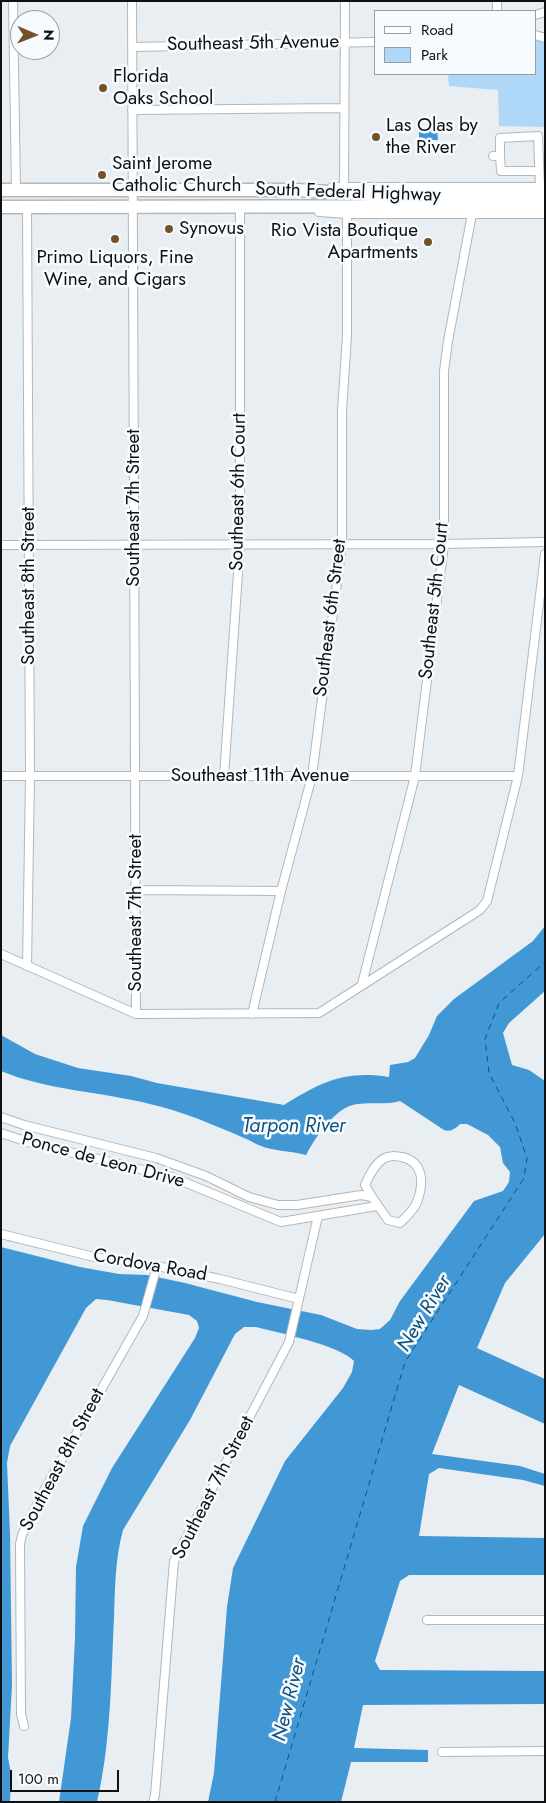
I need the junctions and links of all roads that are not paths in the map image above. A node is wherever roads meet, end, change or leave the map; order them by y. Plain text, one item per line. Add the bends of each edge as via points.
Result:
1 (14, 1) edge
2 (132, 1) edge
3 (345, 1) edge
4 (345, 42) junction
5 (374, 42) edge
6 (132, 47) junction
7 (344, 108) junction
8 (132, 110) junction
9 (539, 171) junction
10 (344, 186) junction
11 (1, 190) edge
12 (16, 190) junction
13 (134, 190) junction
14 (296, 190) junction
15 (543, 190) edge
16 (240, 206) junction
17 (545, 206) edge
18 (1, 207) edge
19 (27, 207) junction
20 (134, 207) junction
21 (275, 207) junction
22 (347, 214) junction
23 (472, 214) junction
24 (545, 214) edge
25 (545, 542) edge
26 (134, 544) junction
27 (240, 544) junction
28 (342, 544) junction
29 (444, 544) junction
30 (1, 545) edge
31 (29, 545) junction
32 (545, 554) edge
33 (1, 776) edge
34 (30, 776) junction
35 (224, 776) junction
36 (312, 776) junction
37 (415, 776) junction
38 (518, 776) junction
39 (135, 777) junction
40 (137, 890) junction
41 (281, 891) junction
42 (1, 954) edge
43 (27, 966) junction
44 (362, 984) junction
45 (136, 1014) junction
46 (252, 1014) junction
47 (1, 1117) edge
48 (1, 1133) edge
49 (372, 1198) junction
50 (377, 1206) junction
51 (318, 1216) junction
52 (1, 1234) edge
53 (157, 1266) junction
54 (298, 1303) junction
55 (428, 1620) dead end
56 (545, 1620) edge
57 (24, 1726) dead end
58 (545, 1751) edge
59 (442, 1752) dead end
60 (153, 1802) edge

1 - 12 street
2 - 6 street, Southeast 7th Street
3 - 4 street
4 - 5 street, Southeast 5th Avenue
4 - 6 street, Southeast 5th Avenue
4 - 7 street
6 - 8 street, Southeast 7th Street
7 - 8 street
7 - 10 street
8 - 13 street, Southeast 7th Street
9 - 9 street via 538,136 500,138 496,156 501,171
9 - 15 street
10 - 14 street
10 - 15 street
11 - 12 main road, South Federal Highway
12 - 13 main road, South Federal Highway
13 - 14 main road, South Federal Highway
13 - 20 street, Southeast 7th Street
14 - 15 main road, South Federal Highway via 376,195
16 - 20 main road, South Federal Highway
16 - 21 main road, South Federal Highway
16 - 27 street, Southeast 6th Court
17 - 21 main road, South Federal Highway
18 - 19 main road, South Federal Highway
19 - 20 main road, South Federal Highway
19 - 31 street, Southeast 8th Street
20 - 26 street, Southeast 7th Street
21 - 22 street
22 - 23 street
22 - 28 street, Southeast 6th Street
23 - 24 street
23 - 29 street, Southeast 5th Court via 444,371
25 - 29 street
26 - 27 street
26 - 31 street
26 - 39 street, Southeast 7th Street
27 - 28 street
27 - 35 street, Southeast 6th Court
28 - 29 street
28 - 36 street, Southeast 6th Street
29 - 37 street, Southeast 5th Court
30 - 31 street
31 - 34 street, Southeast 8th Street
32 - 38 street
33 - 34 street, Southeast 11th Avenue
34 - 39 street, Southeast 11th Avenue
34 - 43 street, Southeast 8th Street
35 - 36 street, Southeast 11th Avenue
35 - 39 street, Southeast 11th Avenue
36 - 37 street, Southeast 11th Avenue
36 - 41 street, Southeast 6th Street
37 - 38 street, Southeast 11th Avenue
37 - 44 street, Southeast 5th Court
38 - 44 street via 487,901 480,910
39 - 40 street, Southeast 7th Street
40 - 41 street
40 - 45 street, Southeast 7th Street
41 - 46 street, Southeast 6th Street
42 - 43 street
43 - 45 street
44 - 46 street via 319,1013
45 - 46 street
47 - 49 street, Ponce de Leon Drive via 156,1158 206,1176 249,1197 278,1205 361,1195
48 - 51 street, Ponce de Leon Drive via 172,1177 281,1222
49 - 50 street
49 - 50 street via 365,1185 382,1160 393,1156 410,1159 419,1169 421,1183 417,1203 400,1223 388,1220
50 - 51 street, Ponce de Leon Drive
51 - 54 street, Southeast 7th Street
52 - 53 street, Cordova Road via 94,1257
53 - 54 street, Cordova Road via 220,1279
53 - 57 street, Southeast 8th Street via 146,1308 22,1535 21,1705
54 - 60 street, Southeast 7th Street via 289,1342 174,1562
55 - 56 street
58 - 59 street

